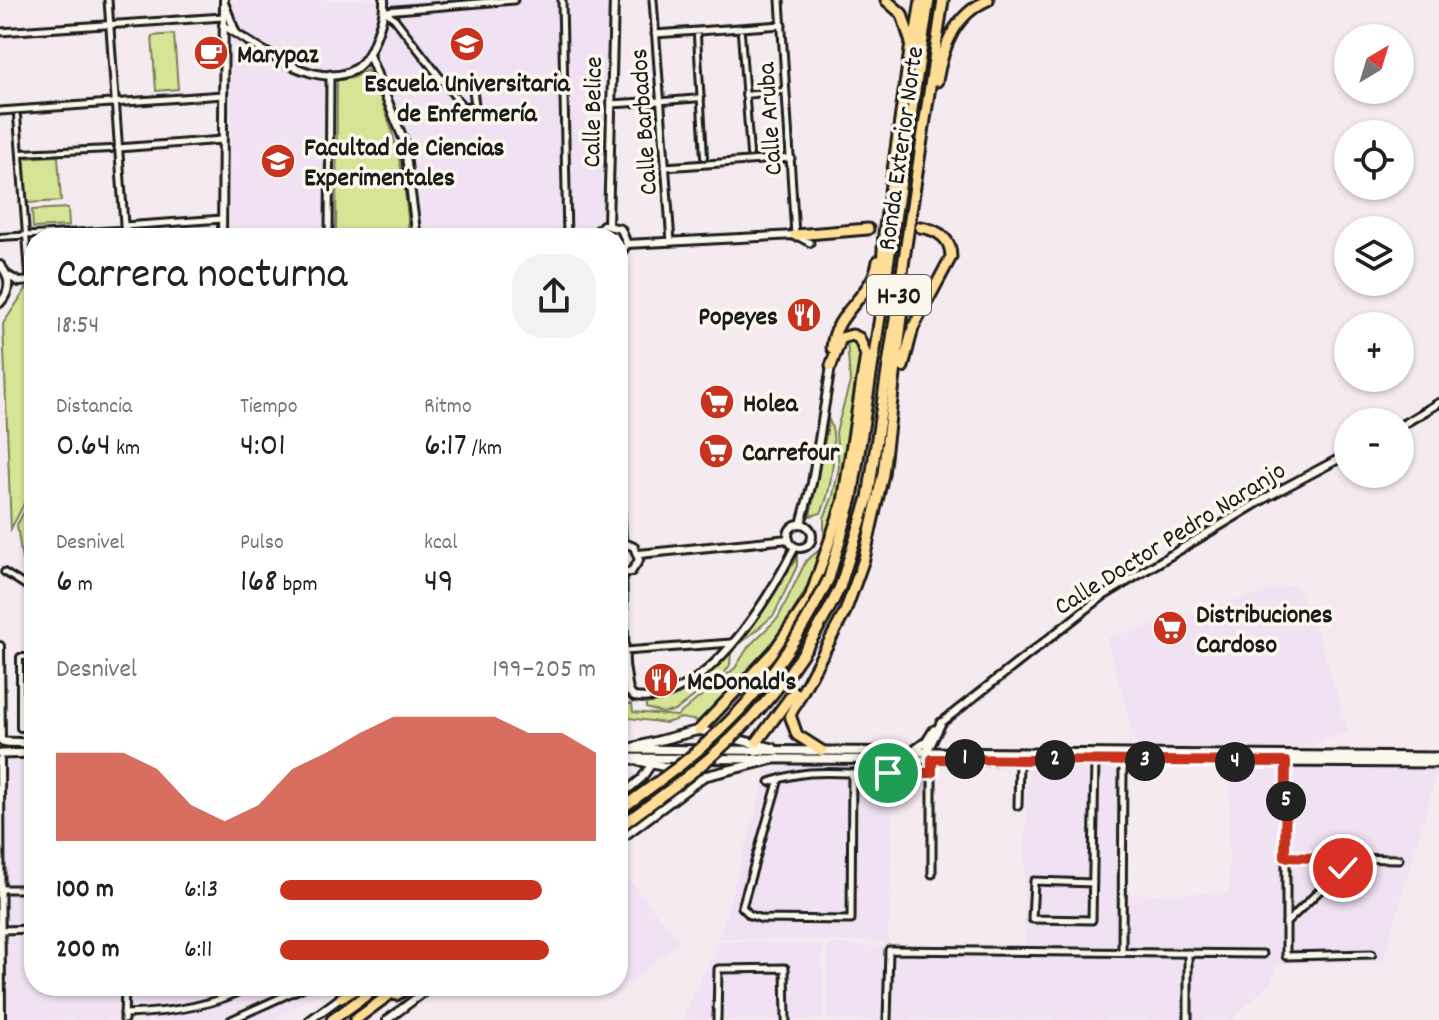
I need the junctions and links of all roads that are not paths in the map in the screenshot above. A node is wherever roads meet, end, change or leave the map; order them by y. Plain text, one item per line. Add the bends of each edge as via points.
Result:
1 (108, 0) edge
2 (384, 0) edge
3 (514, 0) edge
4 (562, 0) edge
5 (614, 0) edge
6 (653, 0) edge
7 (780, 0) edge
8 (886, 0) edge
9 (921, 0) edge
10 (929, 0) edge
11 (943, 0) edge
12 (988, 0) edge
13 (224, 2) edge
14 (384, 11) junction
15 (223, 21) junction
16 (110, 25) junction
17 (782, 25) junction
18 (0, 32) edge
19 (741, 33) dead end
20 (237, 34) junction
21 (655, 34) junction
22 (697, 36) dead end
23 (369, 55) junction
24 (909, 68) junction
25 (330, 74) junction
26 (472, 83) dead end
27 (782, 91) dead end
28 (223, 95) junction
29 (745, 95) junction
30 (701, 98) junction
31 (662, 101) junction
32 (115, 103) junction
33 (611, 104) junction
34 (0, 111) edge
35 (17, 116) dead end
36 (922, 135) junction
37 (222, 140) junction
38 (115, 149) junction
39 (20, 153) junction
40 (750, 154) dead end
41 (704, 157) dead end
42 (791, 158) junction
43 (665, 167) junction
44 (912, 213) junction
45 (222, 219) junction
46 (608, 224) junction
47 (920, 227) tunnel mouth
48 (25, 228) edge
49 (121, 228) joint
50 (222, 228) edge
51 (329, 228) edge
52 (416, 228) edge
53 (567, 228) edge
54 (599, 228) edge
55 (618, 228) edge
56 (868, 229) tunnel mouth
57 (884, 234) junction
58 (795, 235) junction
59 (24, 236) edge
60 (0, 237) edge
61 (671, 242) junction
62 (810, 243) dead end
63 (628, 244) edge
64 (0, 265) edge
65 (7, 275) junction
66 (24, 280) edge
67 (19, 282) junction
68 (8, 292) junction
69 (0, 303) edge
70 (877, 350) junction
71 (831, 366) junction
72 (894, 397) junction
73 (1439, 403) edge
74 (1414, 418) edge
75 (1334, 461) edge
76 (852, 498) junction
77 (801, 524) junction
78 (789, 539) junction
79 (628, 544) edge
80 (795, 547) junction
81 (639, 554) junction
82 (628, 570) edge
83 (4, 572) dead end
84 (24, 585) edge
85 (810, 598) junction
86 (731, 643) junction
87 (0, 646) edge
88 (24, 657) edge
89 (628, 658) edge
90 (817, 665) junction
91 (628, 676) edge
92 (941, 723) junction
93 (24, 728) edge
94 (699, 730) junction
95 (669, 737) junction
96 (1, 740) edge
97 (934, 741) junction
98 (24, 742) edge
99 (629, 749) joint
100 (751, 750) junction
101 (822, 751) junction
102 (911, 752) junction
103 (943, 753) junction
104 (990, 753) junction
105 (24, 754) edge
106 (779, 754) junction
107 (1045, 754) junction
108 (1077, 754) junction
109 (1112, 754) junction
110 (845, 755) junction
111 (1149, 755) junction
112 (1203, 755) junction
113 (0, 756) edge
114 (929, 756) junction
115 (1266, 756) junction
116 (1307, 756) junction
117 (1387, 756) junction
118 (657, 757) junction
119 (628, 758) edge
120 (1366, 759) junction
121 (1019, 760) junction
122 (1439, 760) edge
123 (1095, 761) junction
124 (1123, 761) junction
125 (1180, 761) junction
126 (1230, 762) junction
127 (1286, 762) junction
128 (1428, 763) junction
129 (738, 769) junction
130 (852, 773) junction
131 (932, 773) junction
132 (664, 774) junction
133 (705, 776) junction
134 (779, 779) junction
135 (770, 782) dead end
136 (628, 787) edge
137 (628, 803) edge
138 (1018, 806) dead end
139 (628, 821) edge
140 (628, 834) edge
141 (1285, 857) junction
142 (1347, 859) junction
143 (1399, 859) dead end
144 (932, 874) dead end
145 (1093, 883) junction
146 (2, 889) edge
147 (24, 889) edge
148 (1286, 923) junction
149 (24, 929) edge
150 (2, 930) junction
151 (1122, 952) junction
152 (1188, 953) junction
153 (1263, 954) dead end
154 (1372, 954) dead end
155 (125, 996) edge
156 (224, 996) edge
157 (284, 996) edge
158 (344, 996) edge
159 (365, 996) edge
160 (387, 996) edge
161 (390, 996) edge
162 (419, 996) edge
163 (341, 998) joint
164 (382, 1000) junction
165 (399, 1011) junction
166 (124, 1017) edge
167 (1, 1020) edge
168 (231, 1020) edge
169 (308, 1020) edge
170 (332, 1020) edge
171 (355, 1020) edge
172 (387, 1020) edge
173 (406, 1020) edge
174 (717, 1020) edge
175 (786, 1020) edge
176 (887, 1020) edge
177 (1188, 1020) edge

1 - 16 street
2 - 14 street
3 - 14 street
4 - 53 street
5 - 33 street, Calle Belice
6 - 21 street, Calle Barbados
7 - 17 street, Calle Aruba
8 - 24 highway via 909,28
9 - 24 highway
10 - 70 highway, Ronda Exterior Norte / H-30
11 - 36 highway, Ronda Exterior Norte / H-30
12 - 36 highway via 951,32
13 - 15 street
13 - 20 street
14 - 23 street
14 - 26 street via 463,107 475,105
15 - 16 street
15 - 20 street
15 - 28 street
16 - 18 street
16 - 32 street
17 - 21 street
17 - 42 street, Calle Aruba
19 - 29 street
20 - 25 street via 293,67
21 - 31 street, Calle Barbados
22 - 30 street
23 - 25 street via 356,70
23 - 52 street via 404,141
24 - 57 highway
25 - 51 street
27 - 29 street
28 - 32 street
28 - 37 street
29 - 40 street
30 - 31 street
30 - 41 street
31 - 33 street
31 - 43 street, Calle Barbados
32 - 34 street
32 - 38 street
33 - 46 street, Calle Belice
35 - 39 street
36 - 44 highway, Ronda Exterior Norte / H-30
37 - 38 street
37 - 45 street
38 - 39 street
38 - 49 street
39 - 48 street
42 - 43 street
42 - 58 street, Calle Aruba
43 - 61 street, Calle Barbados
44 - 72 highway
44 - 139 highway, Ronda Exterior Norte / H-30, bridge via 868,498 840,587 809,646 770,700 731,741
45 - 49 street
45 - 50 street
46 - 54 street
46 - 55 street
47 - 72 highway via 947,239 951,257 913,328
56 - 58 highway
57 - 70 highway
57 - 71 highway via 870,283 838,325
58 - 61 street
58 - 62 street
59 - 60 street
61 - 63 street
64 - 65 street
65 - 67 street
65 - 68 street
66 - 67 street
67 - 68 street
68 - 69 street
70 - 76 highway, Ronda Exterior Norte / H-30
71 - 77 street
71 - 85 highway via 844,336 863,343 862,386 843,502
72 - 90 highway via 877,511 864,559 845,612
73 - 74 street
75 - 92 street, Calle Doctor Pedro Naranjo via 1103,596
76 - 85 highway
76 - 132 highway, Ronda Exterior Norte / H-30, bridge via 829,578 796,641 720,734
77 - 78 street via 791,529
77 - 80 street via 812,537 806,546
78 - 80 street
78 - 81 street
79 - 81 street
80 - 86 street
81 - 82 street via 636,567
83 - 84 street
85 - 94 highway via 774,651
86 - 89 street
86 - 91 street via 701,676 662,696 631,695
87 - 96 street
88 - 93 street
90 - 100 highway
90 - 101 highway via 790,715 797,735
92 - 97 main road
92 - 102 main road
94 - 95 main road
94 - 100 main road via 741,738
95 - 99 main road
95 - 118 main road
96 - 98 main road
96 - 113 main road
97 - 103 main road
97 - 114 main road
99 - 118 main road
100 - 106 main road
100 - 106 main road
100 - 118 main road
100 - 129 main road
101 - 106 main road
101 - 110 main road
102 - 110 main road
102 - 114 main road
103 - 104 main road
103 - 114 main road
104 - 107 main road
104 - 121 main road
105 - 113 main road
106 - 110 main road
106 - 129 main road
107 - 108 main road
107 - 121 main road
108 - 109 main road
108 - 123 main road
109 - 111 main road
109 - 123 main road
109 - 124 main road
110 - 114 main road
111 - 112 main road
111 - 124 main road
112 - 115 main road
112 - 125 main road
112 - 126 main road
113 - 146 street
114 - 121 main road
114 - 131 street
115 - 116 main road
115 - 127 main road
116 - 120 main road
116 - 127 main road
117 - 120 main road
117 - 122 main road
117 - 128 main road
118 - 119 main road
118 - 132 main road
118 - 136 street
120 - 127 main road
120 - 128 main road
121 - 123 main road
121 - 138 street
122 - 128 main road
123 - 124 main road
123 - 145 street
124 - 125 main road
124 - 151 street
125 - 126 main road
126 - 127 main road
127 - 141 street
129 - 133 main road
130 - 131 street
130 - 134 street via 802,771
130 - 134 street via 851,920 762,919 742,907
131 - 144 street
132 - 133 main road
132 - 137 highway, Ronda Exterior Norte / H-30
133 - 140 street
134 - 135 street
141 - 142 street
141 - 148 street
142 - 143 street
142 - 148 street
145 - 145 street via 1092,920 1032,919 1034,881
146 - 147 street
146 - 150 street
148 - 154 street via 1286,956
149 - 150 street
150 - 167 street
151 - 152 street
151 - 176 street via 889,950
152 - 153 street
152 - 177 street
155 - 166 street
156 - 166 street
157 - 168 street
158 - 163 highway
159 - 170 highway
160 - 164 highway
161 - 164 highway
162 - 165 street
163 - 169 street
164 - 171 highway
165 - 172 street
165 - 173 street
174 - 175 street via 718,969 772,968 785,968

